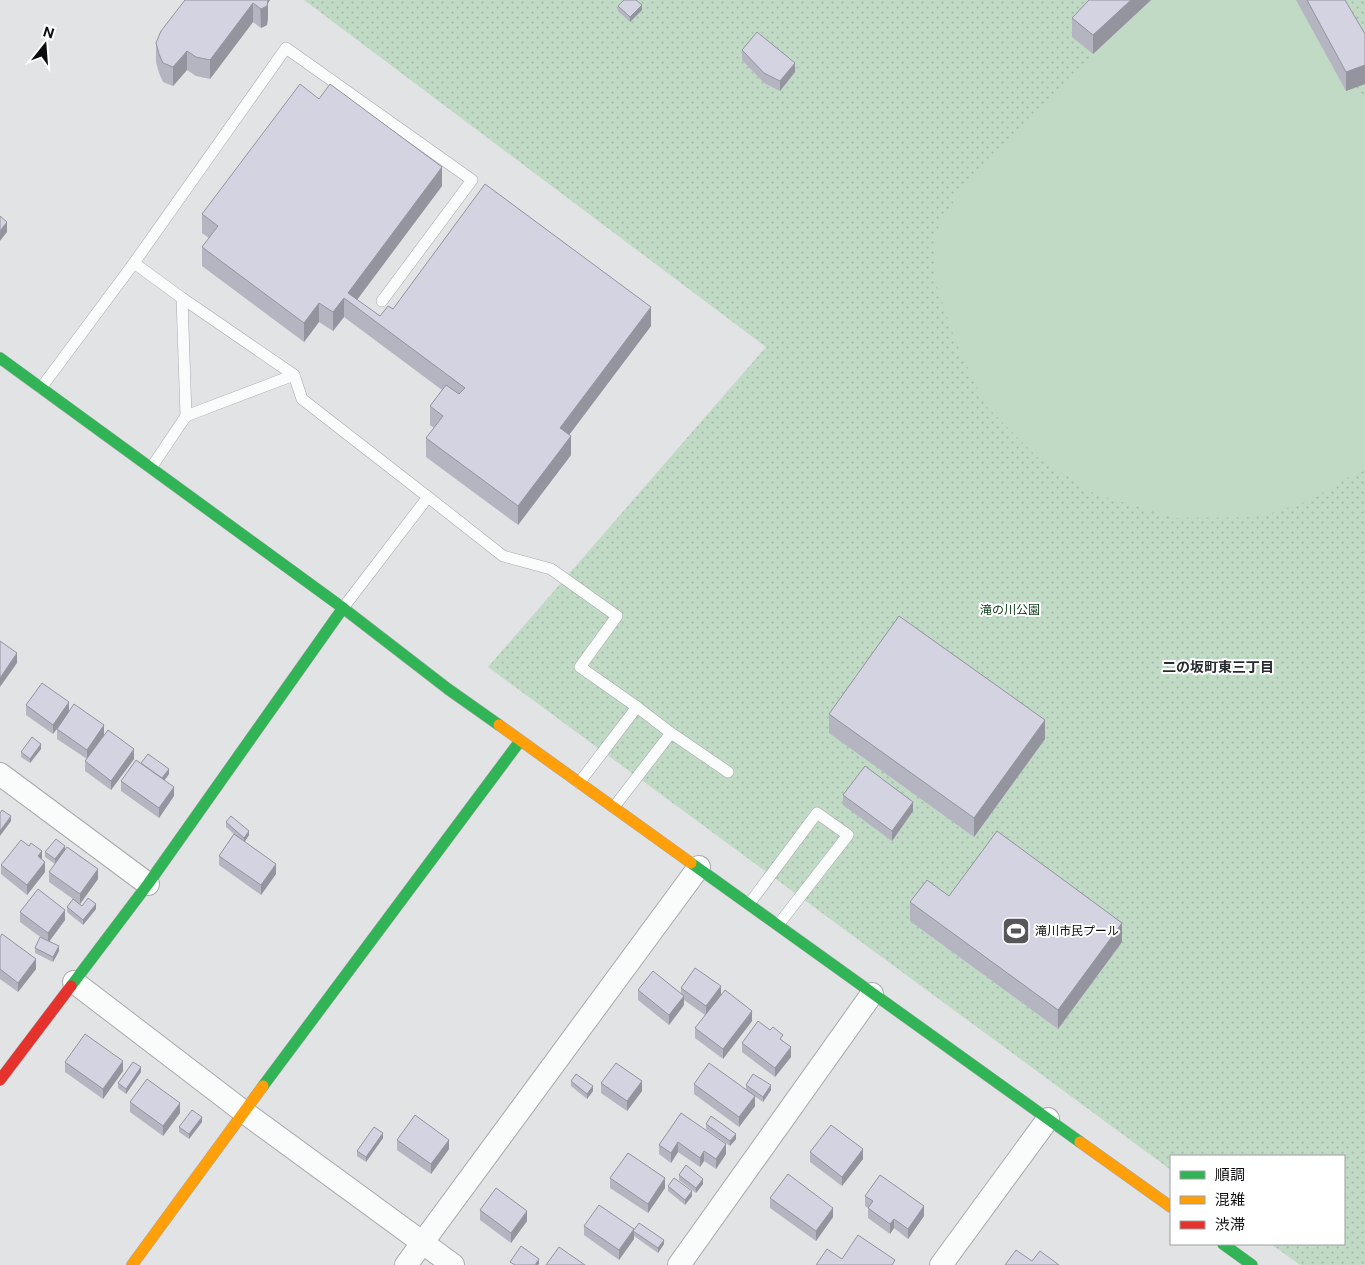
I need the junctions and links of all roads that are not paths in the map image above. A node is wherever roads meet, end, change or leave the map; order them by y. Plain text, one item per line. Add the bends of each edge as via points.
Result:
1 (134, 263) junction
2 (182, 298) junction
3 (382, 301) dead end
4 (0, 358) edge
5 (294, 375) junction
6 (41, 388) junction
7 (186, 416) junction
8 (151, 468) junction
9 (428, 497) junction
10 (343, 608) junction
11 (637, 707) junction
12 (671, 733) junction
13 (520, 741) junction
14 (728, 772) dead end
15 (0, 774) edge
16 (579, 783) junction
17 (614, 807) junction
18 (699, 867) junction
19 (148, 884) junction
20 (749, 904) junction
21 (778, 925) junction
22 (74, 982) junction
23 (872, 994) junction
24 (1, 1078) edge
25 (244, 1112) junction
26 (1048, 1119) junction
27 (1170, 1206) edge
28 (422, 1242) junction
29 (132, 1265) edge
30 (406, 1265) edge
31 (453, 1265) edge
32 (679, 1265) edge
33 (941, 1265) edge

1 - 2 lane
1 - 3 lane via 286,48 472,180
1 - 6 lane
2 - 5 lane
2 - 7 lane
4 - 6 street
5 - 7 lane
5 - 9 lane via 302,399
6 - 8 street
7 - 8 lane
8 - 10 street
9 - 10 lane
9 - 11 lane via 503,556 551,569 617,616 580,667
10 - 13 street
10 - 19 street
11 - 12 lane
11 - 16 lane
12 - 14 lane
12 - 17 lane
13 - 16 street
13 - 25 street
15 - 19 street
16 - 17 street
17 - 18 street
18 - 20 street
18 - 28 street
19 - 22 street
20 - 21 street
20 - 21 lane via 817,812 848,834
21 - 23 street
22 - 24 street
22 - 25 street
23 - 26 street
23 - 32 street
25 - 28 street
25 - 29 street
26 - 27 street
26 - 33 street
28 - 30 street
28 - 31 street

